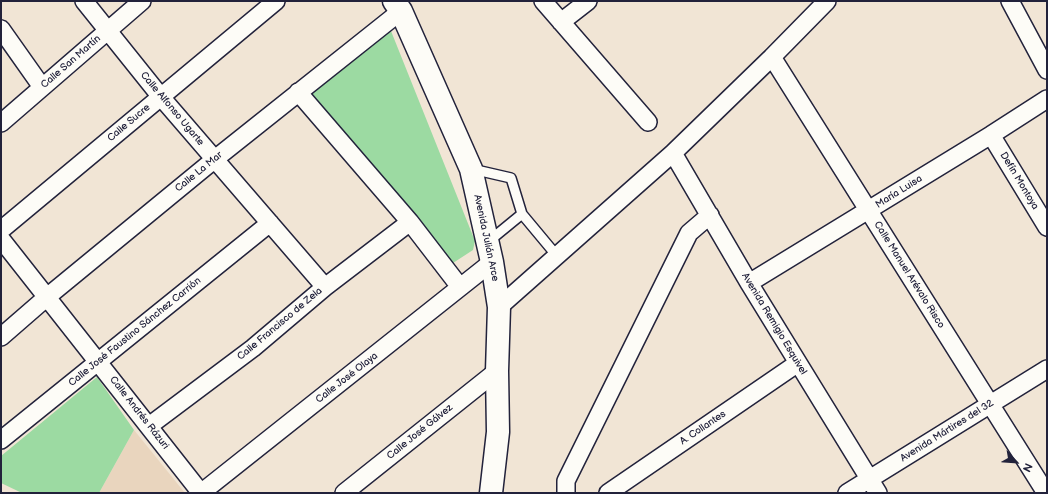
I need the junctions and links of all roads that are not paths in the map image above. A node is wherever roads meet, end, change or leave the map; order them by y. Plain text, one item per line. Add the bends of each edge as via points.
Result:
1 (84, 1) edge
2 (142, 1) edge
3 (276, 1) edge
4 (543, 1) edge
5 (588, 1) edge
6 (827, 1) edge
7 (1010, 1) edge
8 (397, 6) edge
9 (561, 22) junction
10 (1, 29) edge
11 (108, 30) junction
12 (772, 57) junction
13 (1047, 70) edge
14 (42, 88) junction
15 (298, 92) junction
16 (161, 97) junction
17 (1047, 99) edge
18 (648, 122) dead end
19 (1, 123) edge
20 (991, 135) junction
21 (673, 153) junction
22 (215, 159) junction
23 (471, 169) junction
24 (869, 210) junction
25 (522, 214) junction
26 (710, 215) junction
27 (410, 222) junction
28 (270, 224) junction
29 (1047, 227) edge
30 (1, 230) edge
31 (1, 239) edge
32 (490, 252) junction
33 (557, 256) junction
34 (749, 283) junction
35 (325, 287) junction
36 (460, 287) junction
37 (47, 297) junction
38 (499, 307) junction
39 (1, 337) edge
40 (98, 362) junction
41 (798, 363) junction
42 (1047, 368) edge
43 (497, 371) junction
44 (990, 404) junction
45 (150, 426) junction
46 (1, 440) edge
47 (869, 479) junction
48 (201, 493) edge
49 (344, 493) edge
50 (491, 493) edge
51 (566, 493) edge
52 (608, 493) edge
53 (847, 493) edge
54 (878, 493) edge
55 (1046, 493) edge

1 - 11 street, Calle Alfonso Ugarte
2 - 11 street, Calle San Martín
3 - 16 street, Calle Sucre
4 - 9 street
5 - 9 street
6 - 12 street
7 - 13 street
8 - 15 street, Calle La Mar
8 - 23 main road, Avenida Julián Arce
9 - 18 street
10 - 14 street
11 - 14 street, Calle San Martín
11 - 16 street, Calle Alfonso Ugarte
12 - 21 street
12 - 24 street, Calle Manuel Arévalo Risco
14 - 19 street, Calle San Martín
15 - 22 street, Calle La Mar
15 - 27 street
16 - 22 street, Calle Alfonso Ugarte
16 - 30 street, Calle Sucre
17 - 20 street, María Luisa
20 - 24 street, María Luisa
20 - 29 street, Defín Montoya
21 - 26 street, Avenida Remigio Esquivel
21 - 33 street
22 - 28 street, Calle Alfonso Ugarte
22 - 37 street, Calle La Mar
23 - 25 lane via 511,178
23 - 32 main road, Avenida Julián Arce
24 - 34 street, María Luisa
24 - 44 street, Calle Manuel Arévalo Risco
25 - 32 lane
25 - 33 lane
26 - 34 street, Avenida Remigio Esquivel
26 - 51 street via 689,233 566,481
27 - 35 street, Calle Francisco de Zela
27 - 36 street
28 - 35 street, Calle Alfonso Ugarte
28 - 40 street, Calle José Faustino Sánchez Carrión
31 - 37 street, Calle Andrés Rázuri
32 - 36 street, Calle José Olaya
32 - 38 main road, Avenida Julián Arce
33 - 38 street
34 - 41 street, Avenida Remigio Esquivel
35 - 45 street, Calle Francisco de Zela via 253,348
36 - 48 street, Calle José Olaya
37 - 39 street, Calle La Mar
37 - 40 street, Calle Andrés Rázuri
38 - 43 main road, Avenida Julián Arce
40 - 45 street, Calle Andrés Rázuri
40 - 46 street, Calle José Faustino Sánchez Carrión
41 - 47 street, Avenida Remigio Esquivel
41 - 52 street, A. Collantes
42 - 44 street, Avenida Mártires del 32
43 - 49 street, Calle José Gálvez
43 - 50 main road, Avenida Julián Arce via 498,432
44 - 47 street, Avenida Mártires del 32
44 - 55 street, Calle Manuel Arévalo Risco
45 - 48 street, Calle Andrés Rázuri
47 - 53 street, Avenida Mártires del 32
47 - 54 street, Avenida Remigio Esquivel

